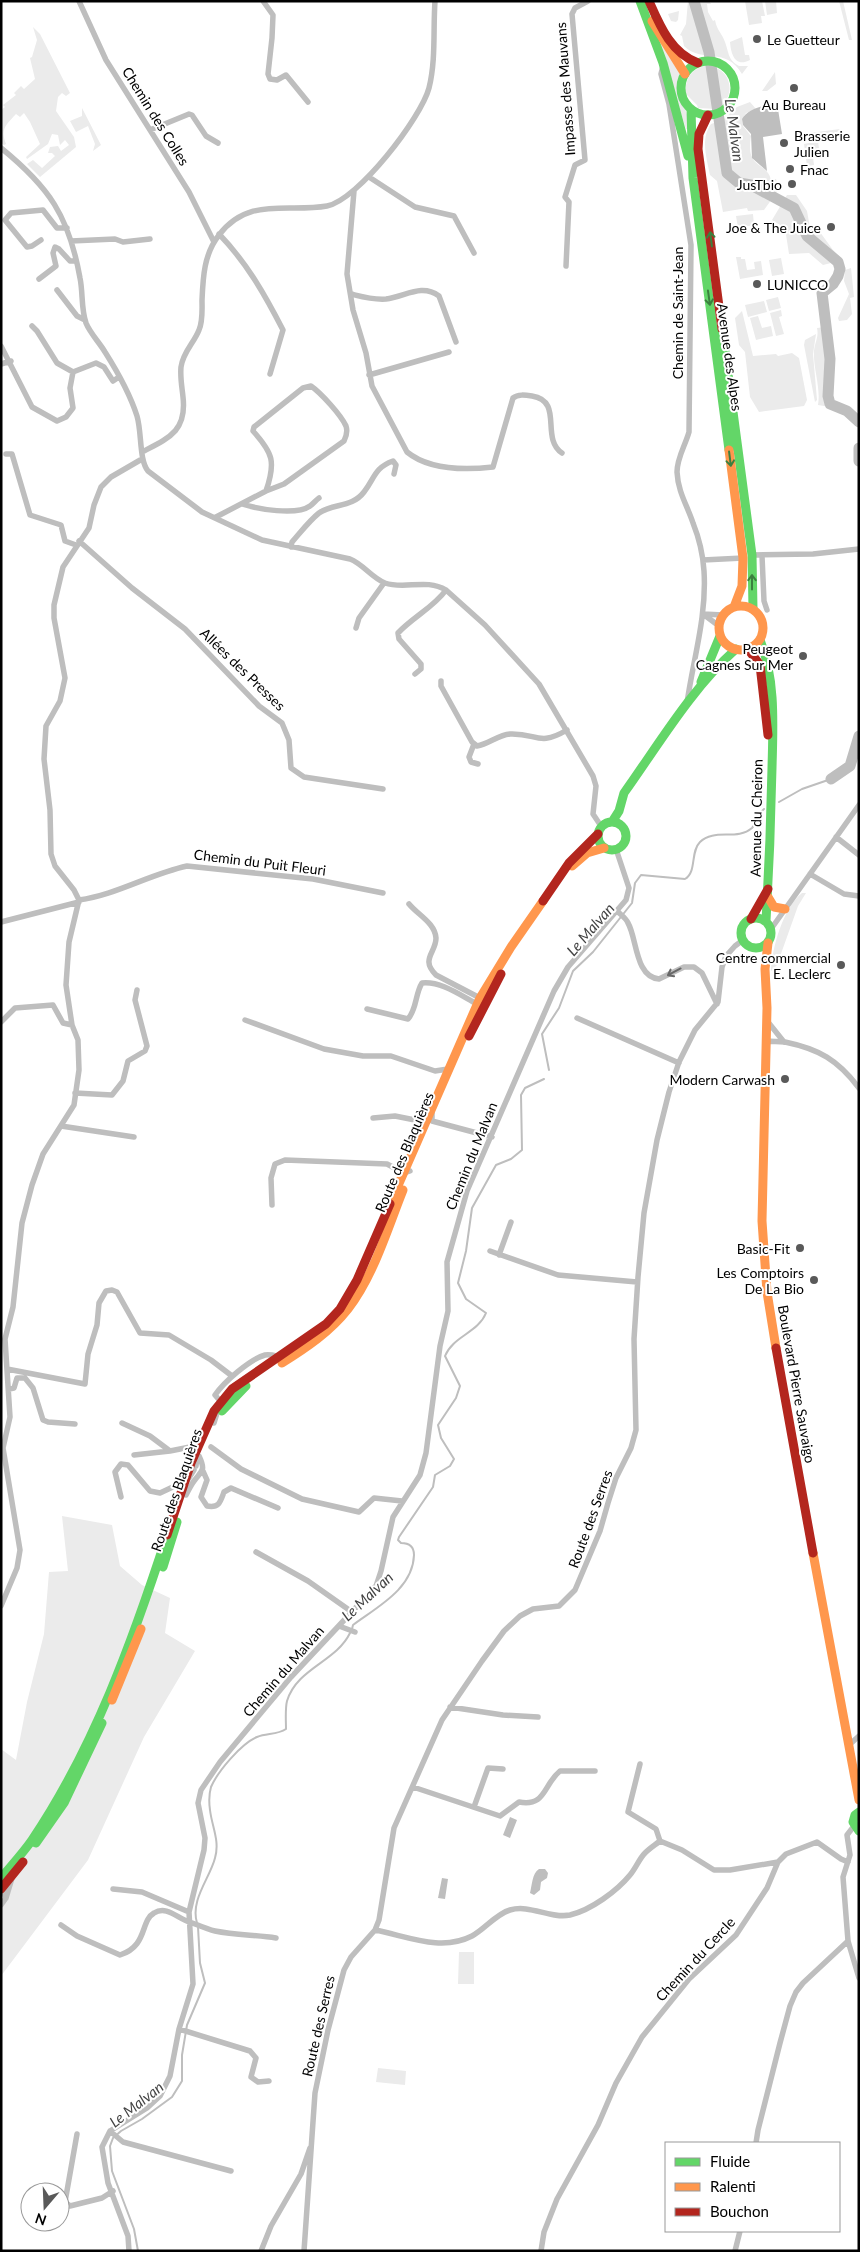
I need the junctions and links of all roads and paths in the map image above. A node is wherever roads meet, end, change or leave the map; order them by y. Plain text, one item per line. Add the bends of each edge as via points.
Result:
1 (79, 1) edge
2 (263, 1) edge
3 (434, 1) edge
4 (588, 1) edge
5 (641, 1) edge
6 (649, 1) edge
7 (698, 63) junction
8 (685, 74) junction
9 (668, 88) junction
10 (308, 102) dead end
11 (692, 109) junction
12 (708, 115) junction
13 (150, 130) junction
14 (218, 143) dead end
15 (1, 148) edge
16 (369, 177) junction
17 (694, 178) junction
18 (354, 191) junction
19 (67, 228) junction
20 (219, 234) junction
21 (41, 240) dead end
22 (150, 240) dead end
23 (71, 241) junction
24 (214, 242) junction
25 (474, 253) dead end
26 (76, 261) junction
27 (566, 266) dead end
28 (40, 279) dead end
29 (57, 290) dead end
30 (351, 294) junction
31 (85, 320) junction
32 (32, 326) dead end
33 (456, 342) dead end
34 (1, 346) edge
35 (449, 352) dead end
36 (10, 361) junction
37 (1, 364) edge
38 (73, 372) junction
39 (270, 374) dead end
40 (369, 376) junction
41 (119, 377) junction
42 (142, 452) junction
43 (562, 453) dead end
44 (6, 454) dead end
45 (142, 459) junction
46 (394, 474) dead end
47 (266, 492) junction
48 (319, 498) dead end
49 (242, 504) junction
50 (216, 518) junction
51 (77, 543) junction
52 (291, 547) junction
53 (859, 548) edge
54 (752, 555) junction
55 (762, 556) junction
56 (742, 558) junction
57 (703, 560) junction
58 (384, 583) junction
59 (446, 590) junction
60 (734, 607) junction
61 (753, 609) junction
62 (767, 610) dead end
63 (703, 614) junction
64 (723, 615) junction
65 (719, 626) junction
66 (356, 628) dead end
67 (720, 636) junction
68 (760, 640) junction
69 (748, 649) junction
70 (736, 650) junction
71 (415, 674) dead end
72 (441, 681) dead end
73 (697, 691) junction
74 (686, 708) junction
75 (567, 730) junction
76 (474, 744) junction
77 (772, 747) junction
78 (478, 764) dead end
79 (631, 784) junction
80 (383, 789) dead end
81 (859, 805) edge
82 (612, 822) junction
83 (624, 828) junction
84 (600, 830) junction
85 (836, 837) junction
86 (604, 848) junction
87 (616, 849) junction
88 (859, 855) edge
89 (810, 874) junction
90 (560, 879) junction
91 (383, 893) dead end
92 (768, 893) junction
93 (859, 896) edge
94 (78, 900) junction
95 (409, 904) dead end
96 (785, 909) junction
97 (617, 911) junction
98 (751, 919) junction
99 (1, 922) edge
100 (528, 923) junction
101 (768, 925) junction
102 (743, 940) junction
103 (768, 943) junction
104 (753, 948) junction
105 (766, 969) junction
106 (720, 988) junction
107 (137, 990) dead end
108 (711, 991) junction
109 (478, 1001) junction
110 (717, 1004) junction
111 (367, 1009) dead end
112 (577, 1018) dead end
113 (245, 1020) dead end
114 (767, 1020) junction
115 (1, 1022) edge
116 (72, 1025) junction
117 (766, 1041) junction
118 (784, 1042) junction
119 (678, 1063) junction
120 (448, 1069) junction
121 (859, 1088) edge
122 (75, 1093) junction
123 (374, 1118) dead end
124 (428, 1122) junction
125 (61, 1126) junction
126 (134, 1137) dead end
127 (492, 1137) junction
128 (407, 1172) junction
129 (272, 1205) dead end
130 (511, 1222) dead end
131 (490, 1251) dead end
132 (499, 1255) junction
133 (637, 1282) junction
134 (4, 1326) edge
135 (281, 1357) junction
136 (7, 1369) junction
137 (232, 1376) junction
138 (9, 1388) junction
139 (240, 1390) junction
140 (220, 1402) junction
141 (122, 1423) dead end
142 (75, 1424) dead end
143 (212, 1427) junction
144 (211, 1447) dead end
145 (170, 1451) junction
146 (198, 1452) junction
147 (134, 1455) dead end
148 (198, 1469) junction
149 (182, 1486) junction
150 (121, 1496) dead end
151 (402, 1500) junction
152 (278, 1508) dead end
153 (176, 1526) junction
154 (256, 1552) dead end
155 (1, 1606) edge
156 (352, 1612) junction
157 (343, 1627) junction
158 (355, 1632) dead end
159 (450, 1707) junction
160 (538, 1717) dead end
161 (859, 1736) edge
162 (849, 1745) junction
163 (640, 1764) dead end
164 (503, 1768) dead end
165 (595, 1771) dead end
166 (414, 1786) junction
167 (859, 1800) edge
168 (474, 1807) junction
169 (859, 1812) edge
170 (856, 1829) edge
171 (660, 1841) junction
172 (778, 1862) junction
173 (848, 1862) junction
174 (3, 1886) edge
175 (113, 1889) dead end
176 (1, 1905) edge
177 (188, 1912) junction
178 (195, 1924) junction
179 (61, 1925) dead end
180 (375, 1930) junction
181 (276, 1938) dead end
182 (848, 1941) junction
183 (859, 1978) edge
184 (184, 2030) junction
185 (269, 2081) dead end
186 (77, 2134) dead end
187 (113, 2134) junction
188 (756, 2142) edge
189 (311, 2146) junction
190 (231, 2171) dead end
191 (113, 2192) junction
192 (740, 2232) edge
193 (129, 2251) edge
194 (261, 2251) edge
195 (304, 2251) edge
196 (540, 2251) edge
197 (735, 2251) edge

1 - 13 street, Chemin des Colles via 106,60
2 - 10 street via 273,15 270,79 277,80 286,75
3 - 16 street via 434,60 429,90 397,142
4 - 27 street, Impasse des Mauvans via 575,8 572,14 585,160 575,165 565,198 570,202
5 - 8 main road
5 - 9 main road via 663,63
6 - 7 main road via 674,45 688,60
7 - 8 main road
7 - 12 main road via 712,62 723,66 734,85 734,96 728,105 720,112
8 - 11 main road via 682,92
9 - 17 main road
9 - 57 street, Chemin de Saint-Jean via 691,245 688,432 678,458 677,472 680,491 693,522
11 - 12 main road
11 - 17 main road, Avenue des Alpes
54 -> 12 main road, Avenue des Alpes via 698,149 699,134
13 - 14 street via 189,114 206,136
13 - 24 street, Chemin des Colles via 189,192
15 - 19 street via 50,196
16 - 18 street
16 - 25 street via 415,207 454,216
17 -> 56 main road, Avenue des Alpes
18 - 20 street via 327,206 275,207 247,213
18 - 30 street via 347,263
19 - 21 street via 57,228 43,210 11,213 5,220 27,247
19 - 23 street
20 - 24 street
20 - 39 street via 264,292 283,330
22 - 23 street
23 - 26 street
24 - 42 street via 203,280 201,324 181,366 182,421 173,434
26 - 28 street via 70,261 54,247 56,266
26 - 31 street
29 - 31 street via 77,316
30 - 33 street via 371,300 412,291 433,292 439,296
30 - 40 street
31 - 41 street
32 - 38 street via 38,330 57,363
34 - 36 street
35 - 40 street
36 - 37 street
36 - 38 street via 32,407 57,421 74,408 70,388
38 - 41 street via 96,364 104,368 113,381
40 - 43 street via 407,452 415,459 462,468 493,467 515,396 539,397 548,403 552,441
41 - 42 street via 136,416
42 - 45 street
44 - 51 street, Allées des Presses via 12,454 30,515 61,525 65,541
45 - 50 street via 144,467 153,476 202,512
45 - 51 street via 105,482 97,496 89,528
46 - 52 street via 396,465 393,461 382,465 364,493 347,505 319,513
47 - 47 street via 284,484 346,437 346,426 311,386 303,388 254,427 253,431 271,454
47 - 49 street
48 - 49 street via 309,508 295,510 260,510
49 - 50 street
50 - 52 street via 265,541
51 - 80 street, Allées des Presses via 185,629 259,706 282,723 289,740 291,768 304,777
51 - 94 street via 63,567 54,605 64,686 60,701 46,726 44,742 51,854 55,866
52 - 58 street via 350,559
53 - 55 street
54 - 55 street
61 -> 54 main road, Avenue des Alpes
55 - 62 street
56 - 57 street
56 - 60 main road, Avenue des Alpes via 742,586
57 - 63 street, Chemin de Saint-Jean
58 - 59 street via 431,584
58 - 66 street via 359,618
59 - 71 street via 440,599 409,620 398,633 421,664 421,669
59 - 75 street via 516,657 545,692
60 - 61 main road
60 - 64 main road
61 - 68 main road via 763,626
63 - 64 street
63 - 65 street
63 - 74 street, Chemin de Saint-Jean
64 - 65 main road
65 - 67 main road
67 - 70 main road
67 - 73 main road
68 - 69 main road
68 - 77 main road, Avenue du Cheiron via 771,692
69 - 70 main road
69 - 77 main road, Avenue du Cheiron via 760,665 768,738
70 - 73 main road via 719,664
72 - 76 street
73 - 74 main road
74 - 79 main road
75 - 76 street via 552,738 510,734 483,745
75 - 84 street via 595,782 592,810
76 - 78 street via 469,758
77 - 92 main road, Avenue du Cheiron
79 - 82 main road
79 - 83 main road
81 - 85 street
82 - 83 main road
82 - 84 main road
83 - 87 main road via 625,840
84 - 86 main road via 599,842
84 - 90 main road via 580,850
85 - 88 street
85 - 89 street
86 - 87 main road
86 - 90 main road via 587,853
87 - 97 street, Chemin du Malvan via 629,888 626,900
89 - 93 street via 844,894
89 - 96 street
90 - 100 main road, Route des Blaquières
91 - 94 street, Chemin du Puit Fleuri via 313,879 187,866
92 - 96 main road via 774,907
92 - 98 main road, Avenue du Cheiron
92 - 101 main road, Avenue du Cheiron
94 - 99 street, Chemin du Puit Fleuri
94 - 116 street via 66,985
95 - 109 street via 427,920 434,932 436,939 430,955 431,970
96 - 101 street
108 -> 97 street via 701,972 692,966 661,978 651,976 638,956 627,921
97 - 127 street, Chemin du Malvan via 568,967 554,990
98 - 101 main road via 760,918
98 - 102 main road via 742,928
100 - 109 main road, Route des Blaquières
100 - 124 main road, Route des Blaquières
101 - 103 main road via 771,938
102 - 104 main road
102 - 106 street, Route des Serres via 726,956
103 - 104 main road
103 - 105 main road, Boulevard Pierre Sauvaigo
104 - 105 main road
105 - 114 main road, Boulevard Pierre Sauvaigo
106 - 108 street via 716,992
106 - 110 street, Route des Serres
107 - 122 street via 135,1000 147,1046 145,1050 128,1061 123,1081 112,1095
108 - 110 street
109 - 111 street via 429,982 419,987 408,1019
109 - 120 main road, Route des Blaquières
110 - 119 street, Route des Serres via 695,1030
112 - 119 street
113 - 120 street via 324,1048 363,1056 390,1056 436,1071
114 - 117 main road, Boulevard Pierre Sauvaigo
114 - 118 street
115 - 116 street via 15,1008 53,1005 63,1023
116 - 122 street via 78,1040 79,1070
117 - 118 street
117 - 162 main road, Boulevard Pierre Sauvaigo via 762,1228 767,1292
118 - 121 street via 826,1056 842,1067
119 - 133 street, Route des Serres via 657,1140 644,1213
120 - 124 main road, Route des Blaquières
122 - 125 street via 74,1104
123 - 124 street via 395,1116
124 - 127 street
124 - 128 main road, Route des Blaquières
125 - 126 street
125 - 134 street via 43,1154 26,1205 13,1307
127 - 151 street, Chemin du Malvan via 467,1191 447,1262 448,1311 440,1346 426,1453 420,1476
128 - 129 street via 387,1164 285,1160 275,1164 271,1178
128 - 135 main road, Route des Blaquières via 357,1280 340,1309 326,1324
128 - 139 main road, Route des Blaquières via 370,1268 347,1310 324,1334
130 - 132 street
131 - 132 street
132 - 133 street via 558,1275
133 - 159 street, Route des Serres via 634,1339 636,1430 586,1568 566,1601 558,1606 533,1609 504,1631
134 - 136 street
135 - 137 street via 264,1355
135 - 140 main road, Route des Blaquières via 232,1389
136 - 137 street via 84,1384 99,1303 106,1291 112,1290 117,1292 140,1333 169,1335
136 - 138 street
137 - 140 street via 215,1395
138 - 142 street via 14,1388 18,1378 25,1378 33,1388 43,1420
138 - 155 street via 10,1417 3,1448 20,1550 17,1568
139 - 140 street
139 - 143 main road, Route des Blaquières
140 - 143 street
140 - 146 main road, Route des Blaquières via 209,1420
141 - 145 street via 150,1436
143 - 146 main road, Route des Blaquières
144 - 151 street via 241,1468 302,1499 359,1512 374,1498
145 - 146 street
145 - 147 street
146 - 148 main road, Route des Blaquières
146 - 149 main road, Route des Blaquières
148 - 149 street
148 - 152 street via 207,1480 201,1497 206,1506 220,1504 224,1492 231,1488
148 - 153 main road, Route des Blaquières
149 - 150 street via 160,1493 150,1491 128,1465 120,1464 115,1472
149 - 153 street via 184,1490
149 - 174 main road, Route des Blaquières via 148,1595 102,1711 62,1793 14,1863
151 - 156 street, Chemin du Malvan via 393,1517 376,1586
153 - 174 main road, Route des Blaquières via 145,1619 90,1752 64,1803
154 - 156 street via 308,1581
156 - 157 street, Chemin du Malvan
157 - 158 street
157 - 177 street, Chemin du Malvan via 291,1677 220,1762 201,1790 198,1802 204,1850
159 - 160 street
159 - 166 street, Route des Serres
161 - 162 street
162 - 167 main road, Boulevard Pierre Sauvaigo
163 - 171 street via 628,1812 656,1829
164 - 168 street via 488,1768
165 - 168 street via 560,1771 538,1800 530,1804 519,1802 500,1816
166 - 168 street
166 - 180 street, Route des Serres via 394,1828
169 - 170 main road via 853,1818
170 - 173 street via 847,1835
171 - 172 street via 714,1870
171 - 180 street via 644,1853 631,1874 617,1888 600,1901 571,1914 512,1910 504,1912 471,1936 452,1943 429,1942
172 - 173 street via 786,1854 817,1842
172 - 196 street, Chemin du Cercle via 767,1888 736,1935 689,1979 642,2037 556,2199
173 - 182 street via 843,1877
174 - 176 street via 6,1898
175 - 177 street via 142,1892
177 - 178 street, Chemin du Malvan
178 - 179 street via 167,1911 153,1913 140,1942 120,1955 77,1936
178 - 181 street via 215,1931
178 - 184 street, Chemin du Malvan via 193,1984
180 - 189 street, Route des Serres via 344,1970 315,2093
182 - 183 street
182 - 188 street via 804,1983 790,2006
184 - 185 street via 250,2051 256,2058 251,2077 258,2082
184 - 187 street, Chemin du Malvan via 166,2086 147,2108
186 - 191 street via 65,2202 70,2206
187 - 190 street via 123,2142
187 - 191 street via 102,2147 106,2176
189 - 194 street via 301,2174 271,2226
189 - 195 street, Route des Serres
191 - 193 street via 128,2236
192 - 197 street

